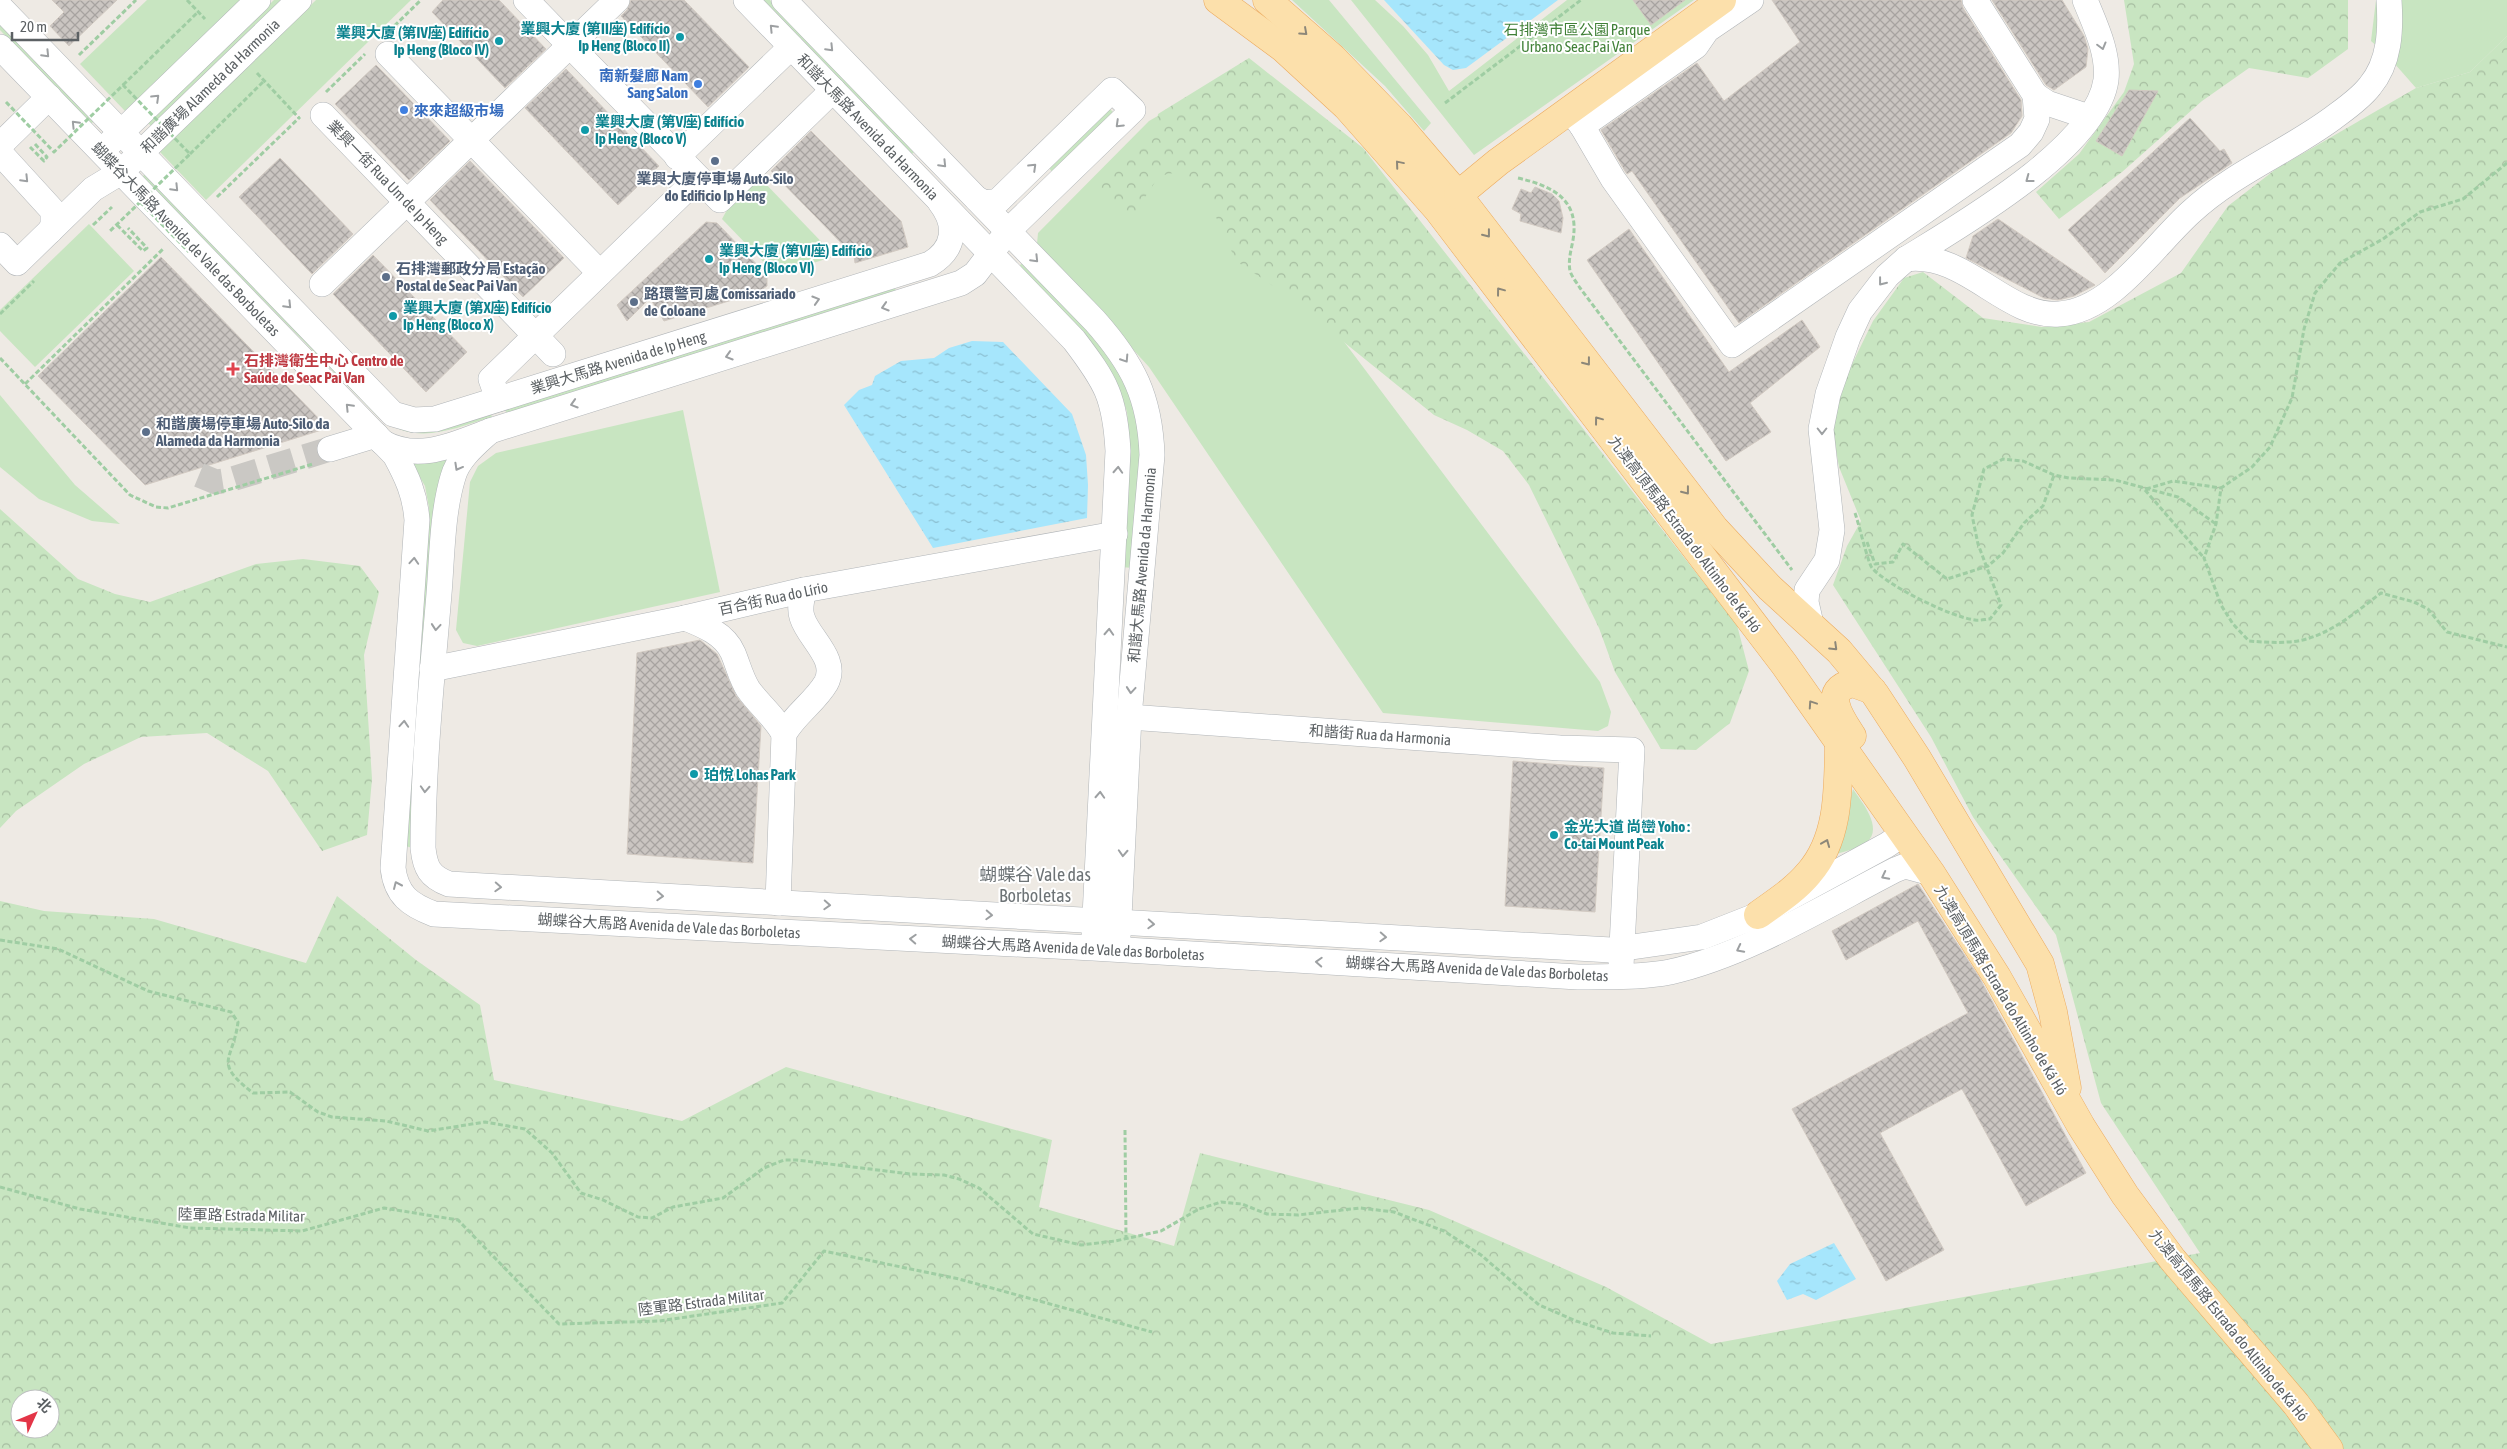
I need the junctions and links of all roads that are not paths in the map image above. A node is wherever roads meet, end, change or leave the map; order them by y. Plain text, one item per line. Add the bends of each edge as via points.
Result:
1 (258, 0) edge
2 (299, 0) edge
3 (526, 0) edge
4 (617, 0) edge
5 (746, 0) edge
6 (784, 0) edge
7 (1218, 0) edge
8 (1267, 0) edge
9 (1722, 0) edge
10 (1751, 0) edge
11 (1975, 0) edge
12 (2085, 0) edge
13 (2389, 0) edge
14 (0, 6) edge
15 (570, 46) junction
16 (0, 47) edge
17 (791, 47) junction
18 (388, 54) dead end
19 (833, 90) junction
20 (2035, 95) junction
21 (49, 97) junction
22 (311, 117) road end
23 (2090, 117) junction
24 (1576, 118) junction
25 (121, 132) junction
26 (11, 140) edge
27 (472, 140) junction
28 (101, 152) junction
29 (141, 153) junction
30 (677, 157) junction
31 (121, 172) junction
32 (698, 178) junction
33 (1458, 195) junction
34 (86, 196) junction
35 (977, 199) junction
36 (407, 202) junction
37 (940, 202) junction
38 (49, 204) junction
39 (50, 231) junction
40 (1008, 231) junction
41 (1946, 235) junction
42 (0, 245) edge
43 (990, 253) junction
44 (1906, 259) junction
45 (1953, 266) junction
46 (600, 273) junction
47 (322, 284) dead end
48 (961, 284) junction
49 (1028, 292) junction
50 (536, 335) junction
51 (553, 354) dead end
52 (498, 399) junction
53 (435, 419) joint
54 (490, 431) junction
55 (379, 439) junction
56 (324, 456) tunnel mouth
57 (1115, 534) junction
58 (804, 590) junction
59 (685, 618) junction
60 (1811, 624) junction
61 (432, 669) junction
62 (1872, 690) junction
63 (1129, 717) junction
64 (784, 734) junction
65 (1839, 744) junction
66 (1903, 834) junction
67 (1931, 872) junction
68 (778, 903) junction
69 (2006, 906) junction
70 (1758, 915) junction
71 (1107, 921) junction
72 (1093, 948) junction
73 (1622, 949) junction
74 (1118, 950) junction
75 (1621, 976) junction
76 (1997, 977) junction
77 (2081, 1126) junction
78 (2328, 1449) edge

25 -> 1 street, 和諧廣場 Alameda da Harmonia
2 - 29 street, 和諧廣場 Alameda da Harmonia
3 - 15 street
4 - 15 street
17 -> 5 street, 和諧大馬路 Avenida da Harmonia
6 -> 35 street, 和諧大馬路 Avenida da Harmonia
65 -> 7 main road, 九澳高頂馬路 Estrada do Altinho de Ká Hó via 1784,664 1438,210 1346,106 1283,48
8 -> 33 main road, 九澳高頂馬路 Estrada do Altinho de Ká Hó via 1363,87
9 - 24 main road
10 - 24 street via 1707,30 1696,46
11 - 20 street
12 -> 23 street via 2106,61 2106,81 2099,103
13 - 45 street via 2387,55 2370,86 2345,110 2319,128 2210,196 2120,283 2085,308 2058,315 2023,307
14 -> 25 street, 蝴蝶谷大馬路 Avenida de Vale das Borboletas
15 - 27 street
15 - 30 street
16 - 21 street, 蝴蝶谷大馬路 Avenida de Vale das Borboletas
17 - 19 street, 和諧大馬路 Avenida da Harmonia
17 - 30 street
18 - 27 street
19 - 32 street via 720,200
19 - 37 street, 和諧大馬路 Avenida da Harmonia
20 - 23 street via 2047,103
20 - 24 street via 2037,119 2020,145 1732,345 1613,180
21 - 26 street
28 -> 21 street, 蝴蝶谷大馬路 Avenida de Vale das Borboletas
22 - 36 street, 業興一街 Rua Um de Ip Heng
23 -> 41 street via 2039,171
24 - 33 main road via 1486,171
25 - 28 street, 和諧廣場 Alameda da Harmonia
25 - 29 street, 蝴蝶谷大馬路 Avenida de Vale das Borboletas
26 -> 38 street
27 - 36 street
27 - 46 street
28 - 31 street, 蝴蝶谷大馬路 Avenida de Vale das Borboletas
28 - 34 street
29 - 31 street, 和諧廣場 Alameda da Harmonia
29 -> 53 street, 蝴蝶谷大馬路 Avenida de Vale das Borboletas via 393,414 414,420
30 - 32 street
31 - 34 street, 和諧廣場 Alameda da Harmonia
55 -> 31 street, 蝴蝶谷大馬路 Avenida de Vale das Borboletas via 177,243
32 - 46 street
33 -> 60 main road, 九澳高頂馬路 Estrada do Altinho de Ká Hó via 1715,529 1770,588
34 - 38 street via 68,210
34 - 39 street
35 - 40 street, 和諧大馬路 Avenida da Harmonia
35 -> 40 street via 986,203 998,201 1112,90 1133,110
36 - 47 street
36 - 50 street, 業興一街 Rua Um de Ip Heng
37 - 43 street, 和諧大馬路 Avenida da Harmonia
52 -> 37 street, 業興大馬路 Avenida de Ip Heng via 930,264 948,248 952,236 948,212
38 - 39 street via 54,218
39 - 42 street via 17,263
40 - 43 street
40 -> 63 street, 和諧大馬路 Avenida da Harmonia via 1095,321 1126,359 1141,389 1151,428 1152,455
41 - 44 street
41 - 45 street via 1938,244 1938,250
43 - 48 street via 976,274
43 - 49 street, 和諧大馬路 Avenida da Harmonia
44 - 45 street via 1921,257
44 -> 60 street via 1887,276 1860,312 1828,394 1822,428 1832,530 1827,560 1807,590
46 - 50 street
48 - 49 street via 997,282
48 -> 54 street, 業興大馬路 Avenida de Ip Heng
57 -> 49 street, 和諧大馬路 Avenida da Harmonia via 1118,451 1113,405 1104,382 1074,340
50 - 51 street, 業興一街 Rua Um de Ip Heng
50 - 52 street via 491,378
52 - 53 street, 業興大馬路 Avenida de Ip Heng
54 - 55 street, 業興大馬路 Avenida de Ip Heng via 425,452 399,450
54 -> 61 street, 蝴蝶谷大馬路 Avenida de Vale das Borboletas via 463,458 452,478
55 - 56 street
72 -> 55 street, 蝴蝶谷大馬路 Avenida de Vale das Borboletas via 434,914 419,908 402,894 393,868 416,502 406,472
57 - 58 street, 百合街 Rua do Lírio
71 -> 57 street, 和諧大馬路 Avenida da Harmonia
58 - 59 street, 百合街 Rua do Lírio
58 - 64 street via 801,616 823,651 829,664 828,672 826,682 792,719
59 - 61 street, 百合街 Rua do Lírio
59 - 64 street via 706,626 723,639 749,690 778,722
60 -> 62 main road, 九澳高頂馬路 Estrada do Altinho de Ká Hó
61 -> 68 street, 蝴蝶谷大馬路 Avenida de Vale das Borboletas via 423,848 425,866 433,876 449,884
62 - 66 main road via 1853,683 1841,688 1835,702 1836,712 1894,801
62 - 69 main road, 九澳高頂馬路 Estrada do Altinho de Ká Hó
63 -> 71 street, 和諧大馬路 Avenida da Harmonia
63 - 73 street, 和諧街 Rua da Harmonia via 1560,748 1632,750
64 - 68 street
65 - 66 main road, 九澳高頂馬路 Estrada do Altinho de Ká Hó
70 -> 65 main road via 1794,888 1819,858 1832,826 1838,792
66 - 67 main road, 九澳高頂馬路 Estrada do Altinho de Ká Hó
66 - 70 street, 蝴蝶谷大馬路 Avenida de Vale das Borboletas
67 -> 75 street, 蝴蝶谷大馬路 Avenida de Vale das Borboletas via 1905,866 1895,870 1732,954 1668,972
67 - 76 main road, 九澳高頂馬路 Estrada do Altinho de Ká Hó
68 -> 71 street, 蝴蝶谷大馬路 Avenida de Vale das Borboletas
69 - 76 main road via 2027,965 2016,980
69 - 77 main road, 九澳高頂馬路 Estrada do Altinho de Ká Hó via 2040,964 2068,1090
70 - 73 street, 蝴蝶谷大馬路 Avenida de Vale das Borboletas via 1702,937
71 - 72 street, 和諧大馬路 Avenida da Harmonia
71 -> 73 street, 蝴蝶谷大馬路 Avenida de Vale das Borboletas via 1581,950
71 - 74 street, 和諧大馬路 Avenida da Harmonia
72 - 74 street, 蝴蝶谷大馬路 Avenida de Vale das Borboletas
73 - 75 street
75 -> 74 street, 蝴蝶谷大馬路 Avenida de Vale das Borboletas via 1578,977
76 - 77 main road, 九澳高頂馬路 Estrada do Altinho de Ká Hó
77 - 78 main road, 九澳高頂馬路 Estrada do Altinho de Ká Hó via 2125,1195 2173,1260 2296,1404

